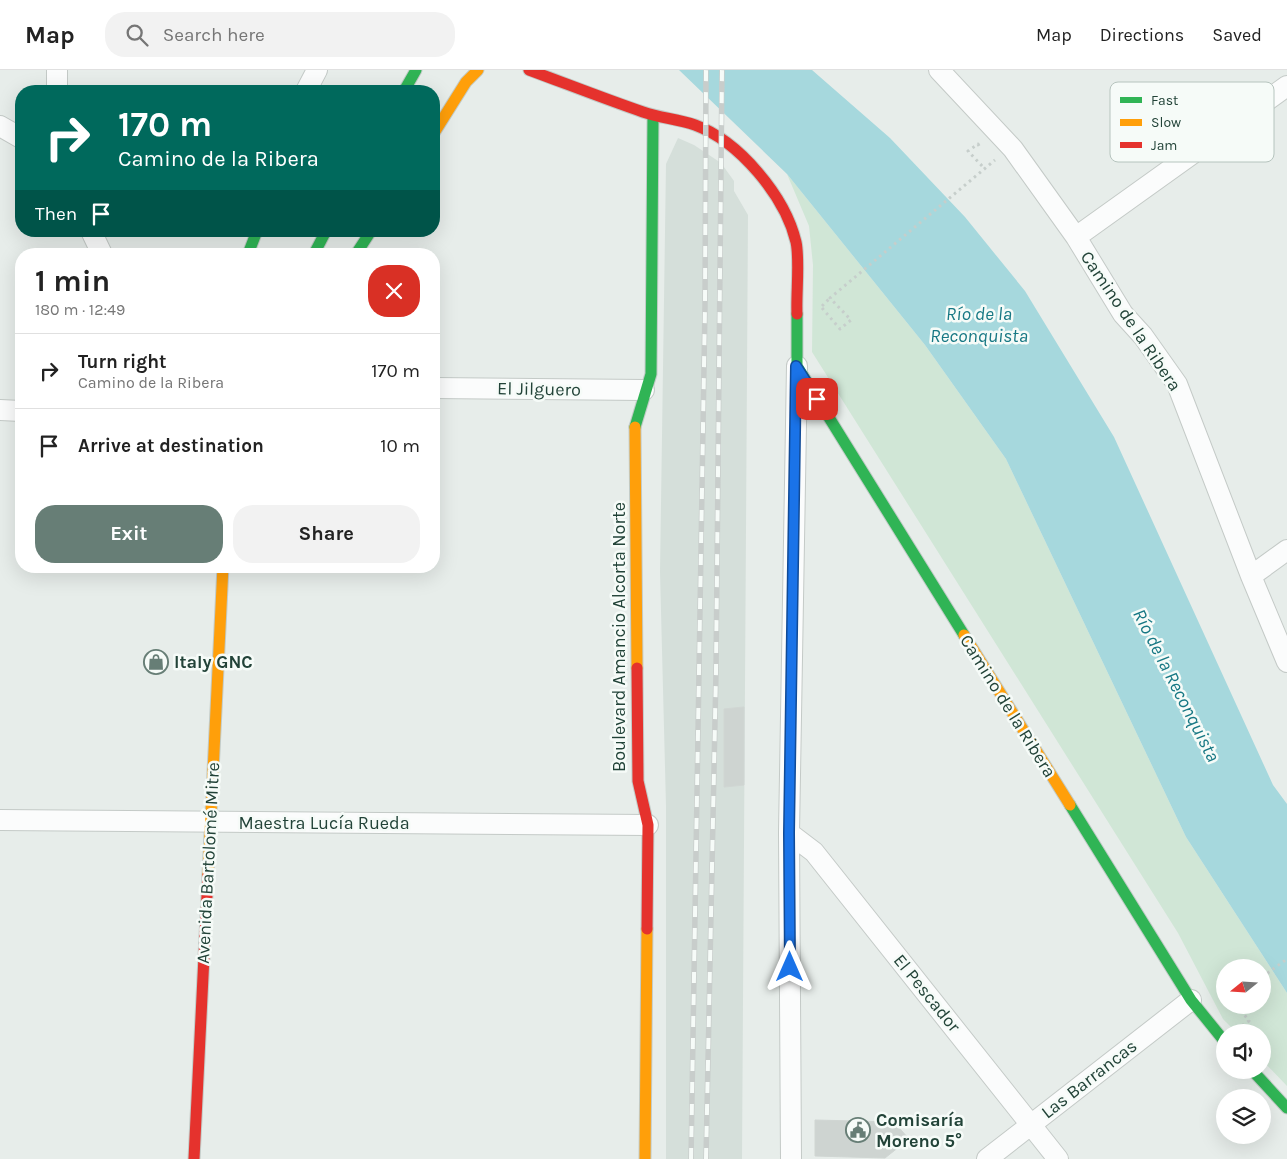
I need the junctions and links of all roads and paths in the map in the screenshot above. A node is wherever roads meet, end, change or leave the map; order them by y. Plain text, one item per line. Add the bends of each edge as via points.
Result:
1 (58, 70) edge
2 (317, 70) edge
3 (416, 70) edge
4 (478, 70) edge
5 (529, 70) edge
6 (939, 70) edge
7 (57, 85) edge
8 (309, 85) edge
9 (407, 85) edge
10 (1287, 86) edge
11 (1274, 95) edge
12 (653, 116) junction
13 (440, 123) edge
14 (0, 126) edge
15 (15, 135) edge
16 (982, 150) dead end
17 (987, 156) dead end
18 (992, 162) dead end
19 (1181, 162) edge
20 (984, 168) dead end
21 (978, 173) dead end
22 (367, 237) edge
23 (1076, 237) junction
24 (360, 248) edge
25 (830, 298) junction
26 (821, 307) junction
27 (796, 315) junction
28 (796, 366) junction
29 (440, 388) edge
30 (644, 390) junction
31 (0, 410) edge
32 (15, 410) edge
33 (1287, 550) edge
34 (222, 573) edge
35 (1251, 576) junction
36 (1287, 662) edge
37 (0, 820) edge
38 (209, 822) junction
39 (648, 825) junction
40 (789, 833) junction
41 (1287, 959) edge
42 (1271, 971) edge
43 (1191, 1000) junction
44 (1216, 1031) edge
45 (1260, 1079) edge
46 (1287, 1108) edge
47 (1031, 1124) junction
48 (194, 1159) edge
49 (645, 1159) edge
50 (791, 1159) edge
51 (987, 1159) edge
52 (1058, 1159) edge

1 - 7 street
2 - 8 street
3 - 9 street
4 - 13 street via 466,82
5 - 12 street
6 - 23 street, Camino de la Ribera via 1013,149
10 - 11 street
12 - 27 street via 694,124 716,134 766,183 780,204 796,243
12 - 30 street, Boulevard Amancio Alcorta Norte via 651,374
14 - 15 street
16 - 20 path via 978,144 968,151
17 - 18 path
19 - 23 street
21 - 25 path
22 - 24 street
23 - 35 street, Camino de la Ribera via 1123,314 1177,384
25 - 26 path
25 - 26 path via 851,320 840,329
26 - 27 path
27 - 28 street
28 - 40 street
28 - 43 street, Camino de la Ribera
29 - 30 street, El Jilguero
30 - 39 street, Boulevard Amancio Alcorta Norte via 635,422 638,781
31 - 32 street
33 - 35 street
34 - 38 street, Avenida Bartolomé Mitre
35 - 36 street, Camino de la Ribera
37 - 38 street, Maestra Lucía Rueda
38 - 39 street, Maestra Lucía Rueda
38 - 48 street, Avenida Bartolomé Mitre
39 - 49 street, Boulevard Amancio Alcorta Norte
40 - 47 street, El Pescador via 814,852
40 - 50 street
41 - 42 path
43 - 44 street, Camino de la Ribera
43 - 47 street, Las Barrancas
45 - 46 street
47 - 51 street, Las Barrancas
47 - 52 street, El Pescador

